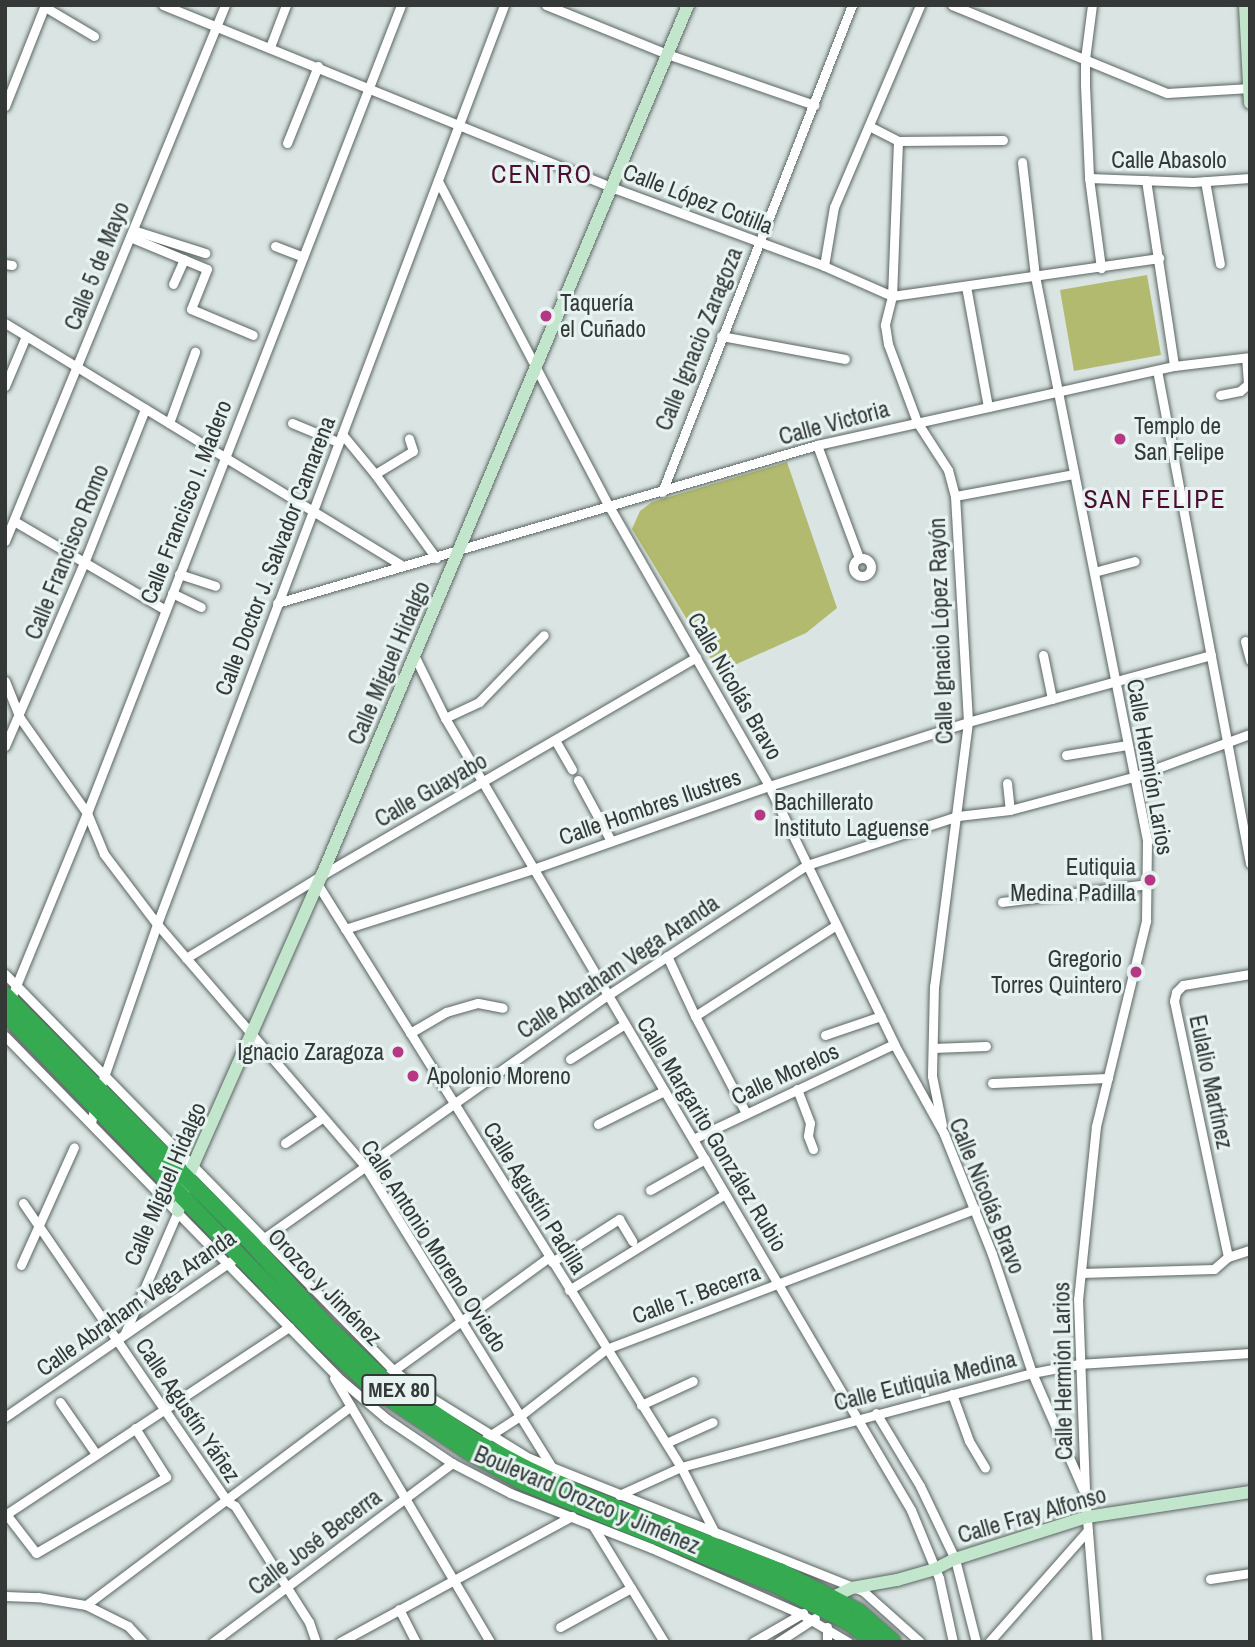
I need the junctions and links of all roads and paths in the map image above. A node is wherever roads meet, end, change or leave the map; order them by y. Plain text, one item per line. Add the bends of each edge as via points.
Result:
1 (163, 5) edge
2 (225, 5) edge
3 (286, 5) edge
4 (401, 5) edge
5 (504, 5) edge
6 (546, 5) edge
7 (688, 5) edge
8 (852, 5) edge
9 (919, 5) edge
10 (952, 5) edge
11 (1092, 5) edge
12 (1245, 5) edge
13 (45, 6) edge
14 (217, 26) junction
15 (94, 36) dead end
16 (270, 47) junction
17 (667, 54) junction
18 (1084, 59) junction
19 (318, 66) junction
20 (369, 86) junction
21 (1248, 88) edge
22 (1250, 103) edge
23 (814, 105) junction
24 (5, 106) edge
25 (459, 123) junction
26 (869, 126) junction
27 (1003, 140) dead end
28 (898, 141) junction
29 (287, 142) dead end
30 (1022, 162) dead end
31 (1089, 178) junction
32 (1250, 178) edge
33 (1146, 180) junction
34 (438, 181) junction
35 (1205, 181) junction
36 (611, 187) junction
37 (132, 233) junction
38 (758, 243) junction
39 (275, 246) dead end
40 (205, 253) dead end
41 (303, 257) junction
42 (1159, 258) junction
43 (184, 259) junction
44 (1220, 264) dead end
45 (824, 266) junction
46 (1101, 268) junction
47 (1035, 276) junction
48 (173, 284) dead end
49 (966, 286) junction
50 (892, 296) junction
51 (5, 323) edge
52 (253, 335) dead end
53 (722, 335) junction
54 (26, 336) junction
55 (195, 352) dead end
56 (1248, 357) edge
57 (845, 359) dead end
58 (537, 364) junction
59 (1174, 366) junction
60 (77, 367) junction
61 (1157, 370) junction
62 (6, 384) edge
63 (1057, 392) junction
64 (1220, 395) dead end
65 (988, 407) junction
66 (145, 409) junction
67 (917, 422) junction
68 (292, 423) dead end
69 (169, 424) junction
70 (340, 438) junction
71 (409, 439) dead end
72 (817, 445) junction
73 (224, 457) junction
74 (375, 474) junction
75 (1074, 474) junction
76 (662, 492) junction
77 (955, 496) junction
78 (610, 508) junction
79 (313, 511) junction
80 (14, 521) junction
81 (5, 541) edge
82 (458, 552) junction
83 (436, 558) junction
84 (859, 558) dead end
85 (1135, 561) dead end
86 (84, 563) junction
87 (403, 566) junction
88 (1094, 572) junction
89 (179, 573) junction
90 (215, 586) dead end
91 (172, 593) junction
92 (277, 603) junction
93 (201, 607) dead end
94 (164, 609) junction
95 (544, 635) dead end
96 (1245, 641) dead end
97 (414, 655) junction
98 (1043, 655) dead end
99 (1211, 655) junction
100 (696, 657) junction
101 (1250, 660) edge
102 (5, 681) edge
103 (1117, 684) junction
104 (1052, 699) junction
105 (20, 718) junction
106 (444, 718) junction
107 (968, 722) junction
108 (1250, 734) edge
109 (555, 740) junction
110 (1227, 742) junction
111 (1127, 745) junction
112 (5, 746) edge
113 (1066, 755) dead end
114 (572, 770) dead end
115 (1133, 777) junction
116 (578, 780) dead end
117 (483, 783) junction
118 (1007, 783) dead end
119 (769, 786) junction
120 (1010, 810) junction
121 (87, 813) junction
122 (958, 816) junction
123 (611, 841) junction
124 (1250, 863) edge
125 (807, 865) junction
126 (533, 869) junction
127 (320, 880) junction
128 (1148, 884) junction
129 (1002, 902) dead end
130 (157, 924) junction
131 (836, 925) junction
132 (345, 929) junction
133 (667, 956) junction
134 (186, 958) junction
135 (5, 974) edge
136 (1250, 974) edge
137 (608, 995) junction
138 (8, 1001) edge
139 (503, 1008) dead end
140 (695, 1016) junction
141 (881, 1016) junction
142 (625, 1024) junction
143 (410, 1032) junction
144 (252, 1035) junction
145 (825, 1035) dead end
146 (5, 1036) edge
147 (894, 1044) junction
148 (986, 1046) dead end
149 (933, 1048) junction
150 (570, 1059) dead end
151 (932, 1076) junction
152 (1108, 1078) junction
153 (992, 1083) dead end
154 (916, 1084) junction
155 (797, 1089) junction
156 (99, 1091) junction
157 (664, 1091) junction
158 (454, 1104) junction
159 (746, 1113) junction
160 (322, 1118) junction
161 (91, 1123) junction
162 (598, 1125) dead end
163 (944, 1134) junction
164 (693, 1139) junction
165 (285, 1143) dead end
166 (74, 1147) dead end
167 (813, 1149) dead end
168 (705, 1159) junction
169 (365, 1166) junction
170 (190, 1174) junction
171 (650, 1190) dead end
172 (724, 1194) junction
173 (23, 1203) dead end
174 (180, 1203) junction
175 (975, 1209) junction
176 (39, 1228) junction
177 (632, 1241) dead end
178 (258, 1242) junction
179 (1250, 1250) edge
180 (1228, 1257) junction
181 (233, 1259) junction
182 (550, 1260) junction
183 (21, 1265) dead end
184 (1081, 1273) junction
185 (779, 1284) junction
186 (569, 1290) junction
187 (461, 1321) junction
188 (289, 1327) junction
189 (120, 1337) junction
190 (606, 1349) junction
191 (1250, 1353) edge
192 (1079, 1364) junction
193 (327, 1366) junction
194 (1032, 1373) junction
195 (388, 1374) junction
196 (693, 1381) dead end
197 (952, 1394) junction
198 (60, 1402) dead end
199 (641, 1405) junction
200 (351, 1406) junction
201 (164, 1409) junction
202 (876, 1413) junction
203 (520, 1416) junction
204 (5, 1417) edge
205 (857, 1418) junction
206 (713, 1422) dead end
207 (135, 1428) junction
208 (483, 1440) junction
209 (666, 1443) junction
210 (96, 1454) junction
211 (452, 1463) junction
212 (681, 1467) junction
213 (552, 1468) junction
214 (985, 1468) dead end
215 (1250, 1492) edge
216 (1085, 1494) junction
217 (620, 1496) junction
218 (406, 1499) junction
219 (227, 1501) junction
220 (577, 1505) junction
221 (6, 1515) edge
222 (1088, 1524) junction
223 (593, 1526) junction
224 (716, 1535) junction
225 (955, 1559) junction
226 (935, 1569) junction
227 (1250, 1573) edge
228 (1210, 1579) dead end
229 (454, 1580) junction
230 (286, 1587) junction
231 (631, 1588) junction
232 (862, 1588) junction
233 (5, 1596) edge
234 (86, 1605) junction
235 (399, 1609) junction
236 (826, 1611) junction
237 (802, 1614) junction
238 (560, 1627) dead end
239 (143, 1642) edge
240 (213, 1642) edge
241 (316, 1642) edge
242 (340, 1642) edge
243 (416, 1642) edge
244 (490, 1642) edge
245 (664, 1642) edge
246 (752, 1642) edge
247 (778, 1642) edge
248 (827, 1642) edge
249 (848, 1642) edge
250 (874, 1642) edge
251 (893, 1642) edge
252 (920, 1642) edge
253 (953, 1642) edge
254 (976, 1642) edge
255 (989, 1642) edge
256 (1097, 1642) edge

1 - 14 street, Calle López Cotilla
2 - 14 street, Calle 5 de Mayo
3 - 16 street
4 - 20 street, Calle Francisco I. Madero
5 - 25 street, Calle Doctor J. Salvador Camarena
6 - 17 street
7 - 17 street, Calle Miguel Hidalgo
8 - 23 street, Calle Ignacio Zaragoza
9 - 26 street
10 - 18 street
11 - 18 street
12 - 21 street
13 - 15 street
13 - 24 street
14 - 16 street, Calle López Cotilla
14 - 37 street, Calle 5 de Mayo
16 - 19 street, Calle López Cotilla
17 - 23 street
17 - 36 street, Calle Miguel Hidalgo
18 - 21 street via 1167,93
18 - 31 street
19 - 20 street, Calle López Cotilla
19 - 29 street
20 - 25 street, Calle López Cotilla
20 - 41 street, Calle Francisco I. Madero
21 - 22 street
23 - 38 street, Calle Ignacio Zaragoza
25 - 34 street, Calle Doctor J. Salvador Camarena
25 - 36 street, Calle López Cotilla
26 - 28 street
26 - 45 street via 834,207
27 - 28 street
28 - 50 street, Calle Ignacio López Rayón
30 - 47 street, Calle Hermión Larios
31 - 33 street, Calle Abasolo
31 - 46 street
32 - 35 street, Calle Abasolo
33 - 35 street, Calle Abasolo
33 - 42 street
34 - 58 street, Calle Nicolás Bravo
34 - 70 street, Calle Doctor J. Salvador Camarena
35 - 44 street
36 - 38 street, Calle López Cotilla
36 - 58 street, Calle Miguel Hidalgo
37 - 40 street
37 - 43 street
37 - 60 street, Calle 5 de Mayo
38 - 45 street, Calle López Cotilla
38 - 53 street, Calle Ignacio Zaragoza
39 - 41 street
41 - 73 street, Calle Francisco I. Madero
42 - 46 street
42 - 59 street
43 - 48 street
43 - 52 street via 207,269 191,309
45 - 50 street, Calle López Cotilla
46 - 47 street
47 - 49 street
47 - 63 street, Calle Hermión Larios
49 - 50 street
49 - 65 street
50 - 67 street, Calle Ignacio López Rayón via 885,325 888,344
51 - 54 street
53 - 57 street
53 - 76 street, Calle Ignacio Zaragoza
54 - 60 street
54 - 62 street
55 - 69 street
56 - 59 street, Calle Victoria
56 - 64 street via 1248,384 1240,391
58 - 78 street, Calle Nicolás Bravo
58 - 82 street, Calle Miguel Hidalgo
59 - 61 street, Calle Victoria
60 - 66 street
60 - 80 street, Calle 5 de Mayo
61 - 63 street, Calle Victoria
61 - 99 street
63 - 65 street, Calle Victoria
63 - 75 street, Calle Hermión Larios
65 - 67 street, Calle Victoria
66 - 69 street
66 - 86 street, Calle Francisco Romo
67 - 72 street, Calle Victoria
67 - 77 street, Calle Ignacio López Rayón via 948,470
68 - 70 street
69 - 73 street
70 - 74 street
70 - 79 street, Calle Doctor J. Salvador Camarena
71 - 74 street via 413,451
72 - 76 street, Calle Victoria
72 - 84 street
73 - 79 street
73 - 89 street, Calle Francisco I. Madero
74 - 83 street
75 - 77 street
75 - 88 street, Calle Hermión Larios
76 - 78 street, Calle Victoria
77 - 107 street, Calle Ignacio López Rayón
78 - 82 street, Calle Victoria
78 - 100 street, Calle Nicolás Bravo
79 - 87 street
79 - 92 street, Calle Doctor J. Salvador Camarena
80 - 81 street, Calle 5 de Mayo
80 - 86 street
82 - 83 street, Calle Victoria
82 - 97 street, Calle Miguel Hidalgo
83 - 87 street, Calle Victoria
85 - 88 street
86 - 94 street
86 - 105 street, Calle Francisco Romo
87 - 92 street, Calle Victoria
88 - 103 street, Calle Hermión Larios
89 - 90 street
89 - 91 street, Calle Francisco I. Madero
91 - 93 street
91 - 94 street, Calle Francisco I. Madero
92 - 130 street, Calle Doctor J. Salvador Camarena
94 - 121 street, Calle Francisco I. Madero
95 - 106 street via 479,702
96 - 101 street
97 - 106 street, Calle Margarito González Rubio
97 - 127 street, Calle Miguel Hidalgo
98 - 104 street
99 - 103 street, Calle Hombres Ilustres
99 - 110 street
100 - 109 street, Calle Guayabo
100 - 119 street, Calle Nicolás Bravo
102 - 105 street, Calle Antonio Moreno Oviedo
103 - 104 street, Calle Hombres Ilustres
103 - 111 street, Calle Hermión Larios
104 - 107 street, Calle Hombres Ilustres
105 - 112 street, Calle Francisco Romo
105 - 121 street, Calle Antonio Moreno Oviedo
106 - 117 street, Calle Margarito González Rubio
107 - 119 street, Calle Hombres Ilustres
107 - 122 street, Calle Ignacio López Rayón
108 - 110 street, Calle Abraham Vega Aranda
109 - 114 street
109 - 117 street, Calle Guayabo
110 - 115 street, Calle Abraham Vega Aranda
110 - 124 street
111 - 113 street
111 - 115 street, Calle Hermión Larios
115 - 120 street, Calle Abraham Vega Aranda
115 - 128 street, Calle Hermión Larios via 1147,840
116 - 123 street
117 - 126 street, Calle Margarito González Rubio
117 - 127 street, Calle Guayabo
118 - 120 street
119 - 123 street, Calle Hombres Ilustres
119 - 125 street, Calle Nicolás Bravo
120 - 122 street, Calle Abraham Vega Aranda
121 - 130 street, Calle Antonio Moreno Oviedo via 104,854
121 - 138 street, Calle Francisco I. Madero
122 - 125 street, Calle Abraham Vega Aranda
122 - 149 street, Calle Ignacio López Rayón via 934,986
123 - 126 street, Calle Hombres Ilustres
125 - 131 street, Calle Nicolás Bravo
125 - 133 street, Calle Abraham Vega Aranda
126 - 132 street, Calle Hombres Ilustres
126 - 137 street, Calle Margarito González Rubio
127 - 132 street, Calle Agustín Padilla
127 - 134 street, Calle Guayabo
127 - 144 street, Calle Miguel Hidalgo
128 - 129 street
128 - 152 street, Calle Hermión Larios via 1146,921
130 - 134 street, Calle Antonio Moreno Oviedo
130 - 156 street, Calle Doctor J. Salvador Camarena
131 - 140 street
131 - 141 street, Calle Nicolás Bravo
132 - 143 street, Calle Agustín Padilla
133 - 137 street, Calle Abraham Vega Aranda
133 - 140 street
134 - 144 street, Calle Antonio Moreno Oviedo
135 - 138 street, Orozco y Jiménez
136 - 180 street, Eulalio Martínez via 1183,985 1174,1001
137 - 142 street, Calle Margarito González Rubio
137 - 158 street, Calle Abraham Vega Aranda
138 - 156 highway, Orozco y Jiménez / MEX 80
139 - 143 street via 478,1003 446,1012
140 - 159 street
141 - 145 street
141 - 147 street, Calle Nicolás Bravo
142 - 150 street
142 - 157 street, Calle Margarito González Rubio
143 - 158 street, Calle Agustín Padilla
144 - 160 street, Calle Antonio Moreno Oviedo
144 - 170 street, Calle Miguel Hidalgo
146 - 161 street, MEX 80
147 - 154 street, Calle Nicolás Bravo
147 - 155 street, Calle Morelos
148 - 149 street
149 - 151 street, Calle Ignacio López Rayón
151 - 154 street
151 - 163 street, Calle Ignacio López Rayón
152 - 153 street
152 - 184 street, Calle Hermión Larios via 1096,1126
154 - 163 street, Calle Nicolás Bravo
155 - 159 street, Calle Morelos
155 - 167 street via 810,1123
156 - 161 street, Calle Doctor J. Salvador Camarena
156 - 170 highway, Orozco y Jiménez / MEX 80
156 - 174 highway, Orozco y Jiménez / MEX 80
157 - 162 street
157 - 164 street, Calle Margarito González Rubio
158 - 169 street, Calle Abraham Vega Aranda
158 - 182 street, Calle Agustín Padilla
159 - 164 street, Calle Morelos
160 - 165 street
160 - 169 street, Calle Antonio Moreno Oviedo
161 - 174 street, MEX 80
163 - 175 street, Calle Nicolás Bravo
164 - 168 street, Calle Margarito González Rubio
166 - 176 street
168 - 171 street
168 - 172 street, Calle Margarito González Rubio
169 - 178 street, Calle Abraham Vega Aranda
169 - 187 street, Calle Antonio Moreno Oviedo
170 - 174 street, Calle Miguel Hidalgo
170 - 178 highway, Orozco y Jiménez / MEX 80
172 - 185 street, Calle Margarito González Rubio
172 - 186 street
173 - 176 street, Calle Agustín Yáñez
174 - 181 highway, Orozco y Jiménez / MEX 80
174 - 189 street, Calle Miguel Hidalgo
175 - 185 street, Calle T. Becerra
175 - 194 street, Calle Nicolás Bravo
176 - 183 street
176 - 189 street, Calle Agustín Yáñez
177 - 182 street via 619,1219
178 - 181 street, Calle Abraham Vega Aranda
178 - 195 highway, Orozco y Jiménez / MEX 80 via 327,1325
179 - 180 street
180 - 184 street via 1214,1269
181 - 188 street, Boulevard Orozco y Jiménez / MEX 80
181 - 189 street, Calle Abraham Vega Aranda
181 - 220 highway, Orozco y Jiménez / MEX 80 via 371,1386 469,1452
182 - 186 street, Calle Agustín Padilla
182 - 187 street
184 - 192 street, Calle Hermión Larios
185 - 190 street, Calle T. Becerra
185 - 205 street, Calle Margarito González Rubio
186 - 190 street, Calle Agustín Padilla
187 - 195 street
187 - 203 street, Calle Antonio Moreno Oviedo
188 - 193 street, Boulevard Orozco y Jiménez / MEX 80
188 - 201 street
189 - 201 street, Calle Agustín Yáñez
189 - 204 street, Calle Abraham Vega Aranda
190 - 199 street, Calle Agustín Padilla
190 - 203 street, Calle T. Becerra
191 - 192 street, Calle Eutiquia Medina
192 - 194 street, Calle Eutiquia Medina
192 - 216 street, Calle Hermión Larios
193 - 200 street
193 - 211 street, Boulevard Orozco y Jiménez / MEX 80 via 387,1419
194 - 197 street, Calle Eutiquia Medina
194 - 216 street, Calle Nicolás Bravo
195 - 208 highway, Orozco y Jiménez / MEX 80
196 - 199 street
197 - 202 street, Calle Eutiquia Medina
197 - 214 street via 969,1441
198 - 210 street
199 - 209 street, Calle Agustín Padilla
200 - 218 street
200 - 219 street
201 - 207 street
201 - 219 street, Calle Agustín Yáñez
202 - 205 street, Calle Eutiquia Medina
202 - 225 street via 920,1486
203 - 208 street, Calle T. Becerra
203 - 213 street, Calle Antonio Moreno Oviedo
205 - 212 street, Calle Eutiquia Medina
205 - 226 street, Calle Margarito González Rubio via 911,1510
206 - 209 street
207 - 210 street
207 - 221 street via 166,1477 36,1553
208 - 213 street, Orozco y Jiménez
208 - 220 highway, Orozco y Jiménez / MEX 80
209 - 212 street, Calle Agustín Padilla
210 - 221 street
211 - 218 street, Calle José Becerra
211 - 220 street, Boulevard Orozco y Jiménez / MEX 80 via 510,1493
212 - 217 street, Calle Eutiquia Medina
212 - 224 street, Calle Agustín Padilla
213 - 217 street, Orozco y Jiménez
215 - 222 street, Calle Fray Alfonso
216 - 222 street, Calle Hermión Larios
217 - 224 street, Orozco y Jiménez
218 - 229 street
218 - 230 street, Calle José Becerra
219 - 230 street, Calle Agustín Yáñez via 236,1506
219 - 234 street
220 - 223 street, Boulevard Orozco y Jiménez / MEX 80
220 - 229 street
220 - 236 highway, Orozco y Jiménez / MEX 80 via 780,1571
222 - 225 street, Calle Fray Alfonso
222 - 255 street
222 - 256 street
223 - 231 street
223 - 237 street, Boulevard Orozco y Jiménez / MEX 80
224 - 232 street, Orozco y Jiménez
225 - 226 street, Calle Fray Alfonso
225 - 254 street
226 - 232 street, Calle Fray Alfonso
226 - 253 street, Calle Margarito González Rubio
227 - 228 street
229 - 235 street
229 - 244 street
230 - 240 street, Calle José Becerra
230 - 241 street, Calle Agustín Yáñez
231 - 238 street
231 - 245 street
232 - 236 street, Calle Fray Alfonso
232 - 252 street
233 - 234 street
234 - 239 street via 128,1626
235 - 242 street
235 - 243 street
236 - 237 street, Calle Fray Alfonso
236 - 237 street, Boulevard Orozco y Jiménez / MEX 80
236 - 247 street
236 - 248 street
236 - 249 street, Boulevard Orozco y Jiménez / MEX 80
236 - 250 highway, Orozco y Jiménez / MEX 80
236 - 251 highway, Orozco y Jiménez / MEX 80 via 859,1612
237 - 246 street, Calle Fray Alfonso

